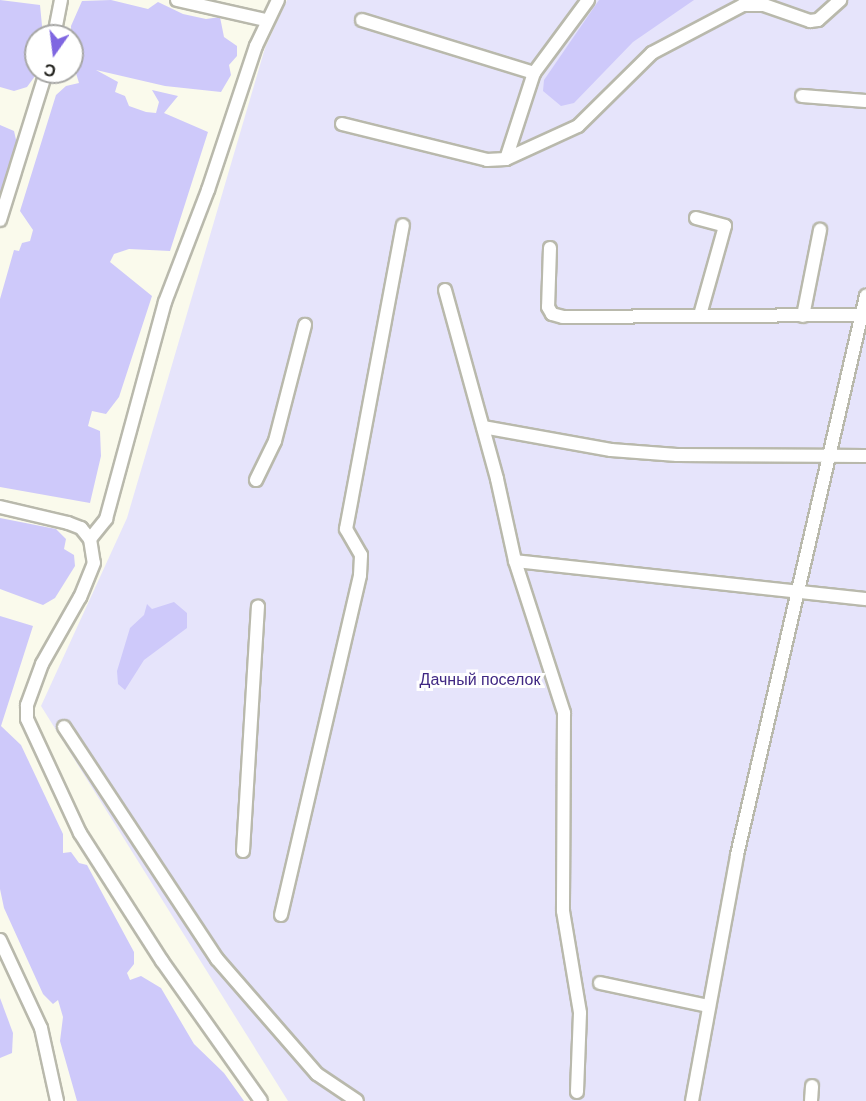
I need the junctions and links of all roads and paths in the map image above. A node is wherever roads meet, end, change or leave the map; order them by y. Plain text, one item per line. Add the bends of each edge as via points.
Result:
1 (61, 0) edge
2 (177, 0) edge
3 (278, 0) edge
4 (588, 0) edge
5 (840, 0) edge
6 (265, 20) junction
7 (362, 20) dead end
8 (56, 24) edge
9 (534, 73) junction
10 (42, 84) edge
11 (802, 96) dead end
12 (866, 100) edge
13 (342, 124) dead end
14 (506, 159) junction
15 (696, 218) dead end
16 (0, 220) edge
17 (403, 225) dead end
18 (820, 230) dead end
19 (549, 248) dead end
20 (445, 290) dead end
21 (866, 296) edge
22 (700, 315) junction
23 (803, 315) junction
24 (864, 315) edge
25 (305, 326) dead end
26 (483, 427) junction
27 (830, 456) junction
28 (866, 456) edge
29 (256, 480) dead end
30 (0, 507) edge
31 (90, 538) junction
32 (514, 561) junction
33 (796, 594) junction
34 (866, 599) edge
35 (258, 606) dead end
36 (64, 727) dead end
37 (243, 851) dead end
38 (281, 915) dead end
39 (0, 940) edge
40 (600, 983) dead end
41 (708, 1006) junction
42 (812, 1086) dead end
43 (577, 1092) dead end
44 (57, 1101) edge
45 (261, 1101) edge
46 (357, 1101) edge
47 (692, 1101) edge
48 (811, 1101) edge

1 - 8 street
2 - 6 street
3 - 6 street
4 - 9 street
5 - 14 street via 818,20 810,21 764,5 743,5 652,53 578,126
6 - 31 street via 165,302 106,519
7 - 9 street
9 - 14 street
10 - 16 street
11 - 12 street
13 - 14 street via 487,160
15 - 22 street via 725,226
17 - 38 street via 346,529 361,555 360,575
18 - 23 street
19 - 22 street via 548,307 552,314
20 - 26 street
21 - 24 street
22 - 23 street
23 - 24 street
24 - 27 street
25 - 29 street via 275,441
26 - 27 street via 611,450 718,458
26 - 32 street
27 - 28 street
27 - 33 street
30 - 31 street via 68,523 81,528
31 - 45 street via 94,563 80,597 42,664 27,705 27,719 80,833 162,961
32 - 33 street
32 - 43 street via 564,713 563,911 580,1013
33 - 34 street
33 - 41 street
35 - 37 street
36 - 46 street via 217,959 316,1074
39 - 44 street via 41,1028
40 - 41 street
41 - 47 street
42 - 48 street

